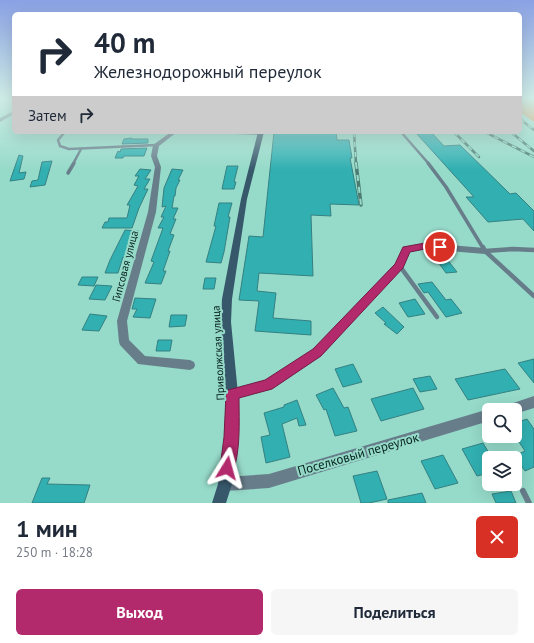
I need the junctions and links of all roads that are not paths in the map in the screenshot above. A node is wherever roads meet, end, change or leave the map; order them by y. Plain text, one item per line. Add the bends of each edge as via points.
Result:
1 (63, 134) edge
2 (171, 134) edge
3 (261, 134) edge
4 (403, 134) edge
5 (156, 145) junction
6 (81, 148) junction
7 (68, 173) dead end
8 (534, 250) edge
9 (485, 251) junction
10 (399, 266) junction
11 (534, 296) edge
12 (436, 317) dead end
13 (190, 365) dead end
14 (232, 394) junction
15 (534, 402) edge
16 (522, 406) edge
17 (482, 418) edge
18 (225, 484) junction
19 (523, 491) dead end
20 (219, 503) edge
21 (529, 503) edge

1 - 6 lane via 58,140 60,146 69,149
2 - 5 street
3 - 14 main road, Приволжская улица via 244,199 227,298 226,322
4 - 9 lane via 432,167
5 - 6 lane
5 - 13 street, Гипсовая улица via 154,156 158,167 152,212 122,321 124,342 142,361
6 - 7 lane
8 - 9 lane
9 - 10 street via 425,246 406,250
9 - 11 lane
10 - 12 lane
10 - 14 street via 317,353 268,385
14 - 18 main road, Приволжская улица via 231,437
15 - 16 street
17 - 18 street, Поселковый переулок via 268,481
18 - 20 main road, Приволжская улица
19 - 21 lane

